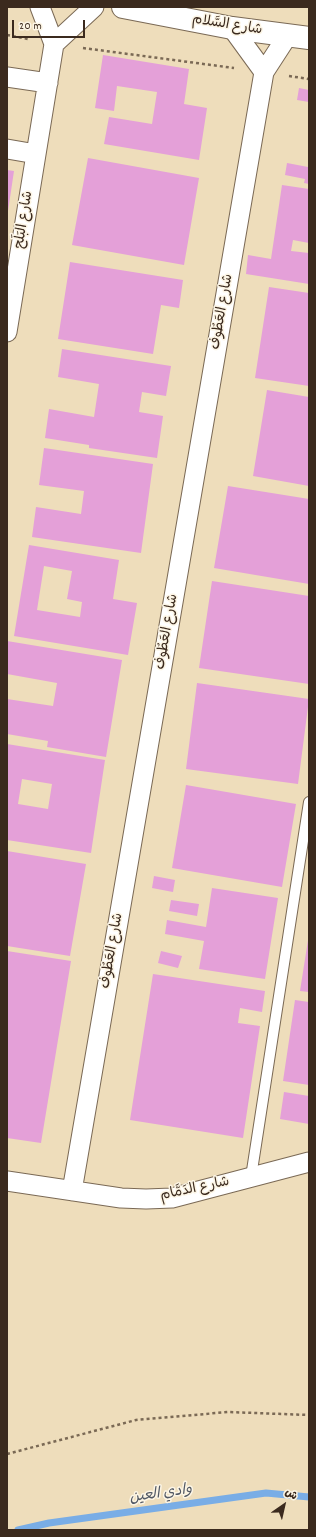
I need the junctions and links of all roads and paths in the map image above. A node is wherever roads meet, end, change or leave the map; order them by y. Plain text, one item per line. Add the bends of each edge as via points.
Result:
1 (40, 7) edge
2 (94, 7) edge
3 (122, 7) edge
4 (232, 28) junction
5 (7, 36) edge
6 (288, 36) junction
7 (309, 38) edge
8 (54, 44) junction
9 (264, 72) junction
10 (7, 77) edge
11 (309, 79) edge
12 (48, 83) junction
13 (7, 149) edge
14 (36, 154) junction
15 (7, 332) edge
16 (309, 802) edge
17 (309, 1162) edge
18 (251, 1177) junction
19 (7, 1181) edge
20 (72, 1191) junction
21 (309, 1415) edge
22 (7, 1454) edge

1 - 8 street, شارع البَلَح
2 - 8 street
3 - 4 street, شارع السَّلام
4 - 6 street, شارع السَّلام
4 - 9 street
5 - 8 path
6 - 7 street, شارع السَّلام
6 - 9 street, شارع العَطُوف
8 - 9 path
8 - 12 street, شارع البَلَح
9 - 11 path
9 - 20 street, شارع العَطُوف
10 - 12 street
12 - 14 street, شارع البَلَح
13 - 14 street
14 - 15 street, شارع البَلَح
16 - 18 lane
17 - 18 street, شارع الدَمَّام
18 - 20 street, شارع الدَمَّام via 172,1198 121,1198
19 - 20 street, شارع الدَمَّام
21 - 22 path via 228,1412 136,1420

